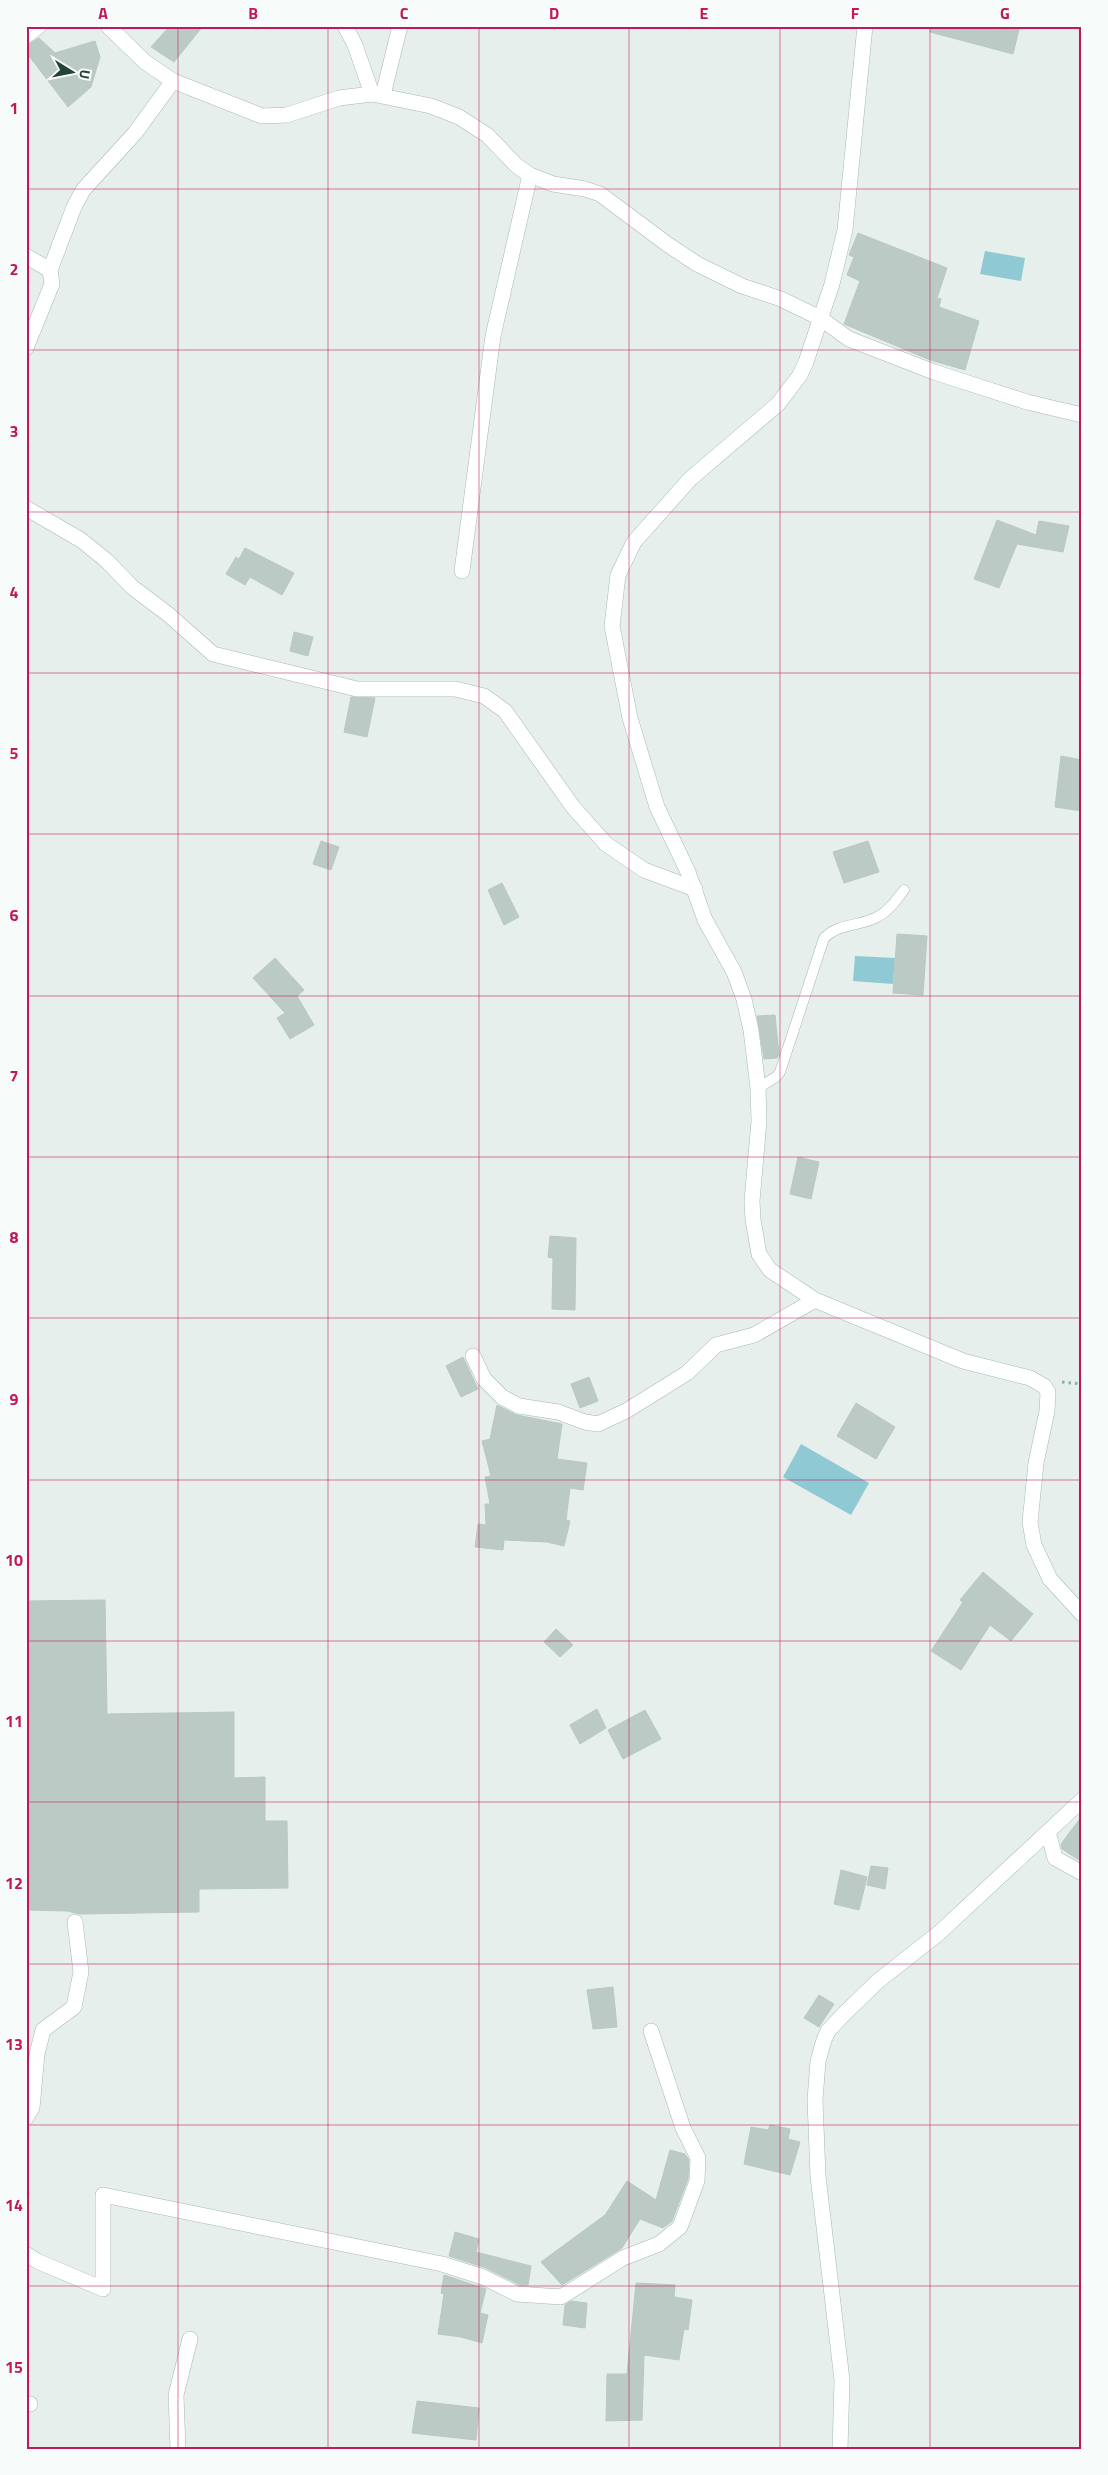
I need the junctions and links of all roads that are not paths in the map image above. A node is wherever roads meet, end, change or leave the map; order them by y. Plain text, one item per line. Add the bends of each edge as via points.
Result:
1 (39, 26) edge
2 (108, 26) edge
3 (345, 26) edge
4 (400, 26) edge
5 (865, 26) edge
6 (26, 36) edge
7 (173, 81) junction
8 (378, 95) junction
9 (530, 175) junction
10 (26, 256) edge
11 (50, 270) junction
12 (820, 318) junction
13 (26, 348) edge
14 (1082, 415) edge
15 (26, 508) edge
16 (462, 571) dead end
17 (695, 889) junction
18 (904, 890) dead end
19 (758, 1088) junction
20 (815, 1300) junction
21 (473, 1356) dead end
22 (1082, 1614) edge
23 (1082, 1800) edge
24 (1048, 1832) junction
25 (1082, 1873) edge
26 (75, 1922) dead end
27 (652, 2031) dead end
28 (32, 2052) edge
29 (26, 2118) edge
30 (26, 2254) edge
31 (190, 2339) dead end
32 (178, 2449) edge
33 (840, 2449) edge

1 - 6 street
2 - 7 street via 145,62
3 - 8 street
4 - 8 street
5 - 12 street via 848,215
7 - 8 street via 246,111 273,116 287,115 339,98
7 - 11 street via 135,133 83,190
8 - 9 street via 431,106 469,122
9 - 12 street via 553,184 600,194 698,264
9 - 16 street via 493,336
10 - 11 street
11 - 13 street via 52,284
12 - 14 street via 849,339 918,366 1027,402
12 - 17 street via 806,362 788,392 668,501 634,542 618,575 612,626 630,718 657,807
15 - 17 street via 82,540 132,587 213,654 357,688 455,689 493,701 504,711 594,834 644,870
17 - 19 street via 705,920 734,972 744,999
18 - 19 lane via 878,917 839,927 824,938 780,1072
19 - 20 street via 759,1121 752,1201 758,1254 770,1270
20 - 21 street via 759,1332 716,1345 687,1373 626,1411 598,1424 558,1412 520,1406 502,1397 484,1379
20 - 22 street via 963,1361 1030,1378 1044,1386 1048,1392 1047,1411 1030,1522 1038,1557 1050,1579
23 - 24 street
24 - 25 street via 1055,1858
24 - 33 street via 939,1933 878,1981 828,2031 824,2040 818,2061 815,2100 818,2176 842,2380
26 - 28 street via 81,1972 74,2007 43,2030
27 - 30 street via 683,2128 698,2158 697,2181 680,2227 660,2244 622,2258 561,2297 518,2294 483,2277 442,2264 103,2195 103,2289
28 - 29 street via 32,2108
31 - 32 street via 176,2395

